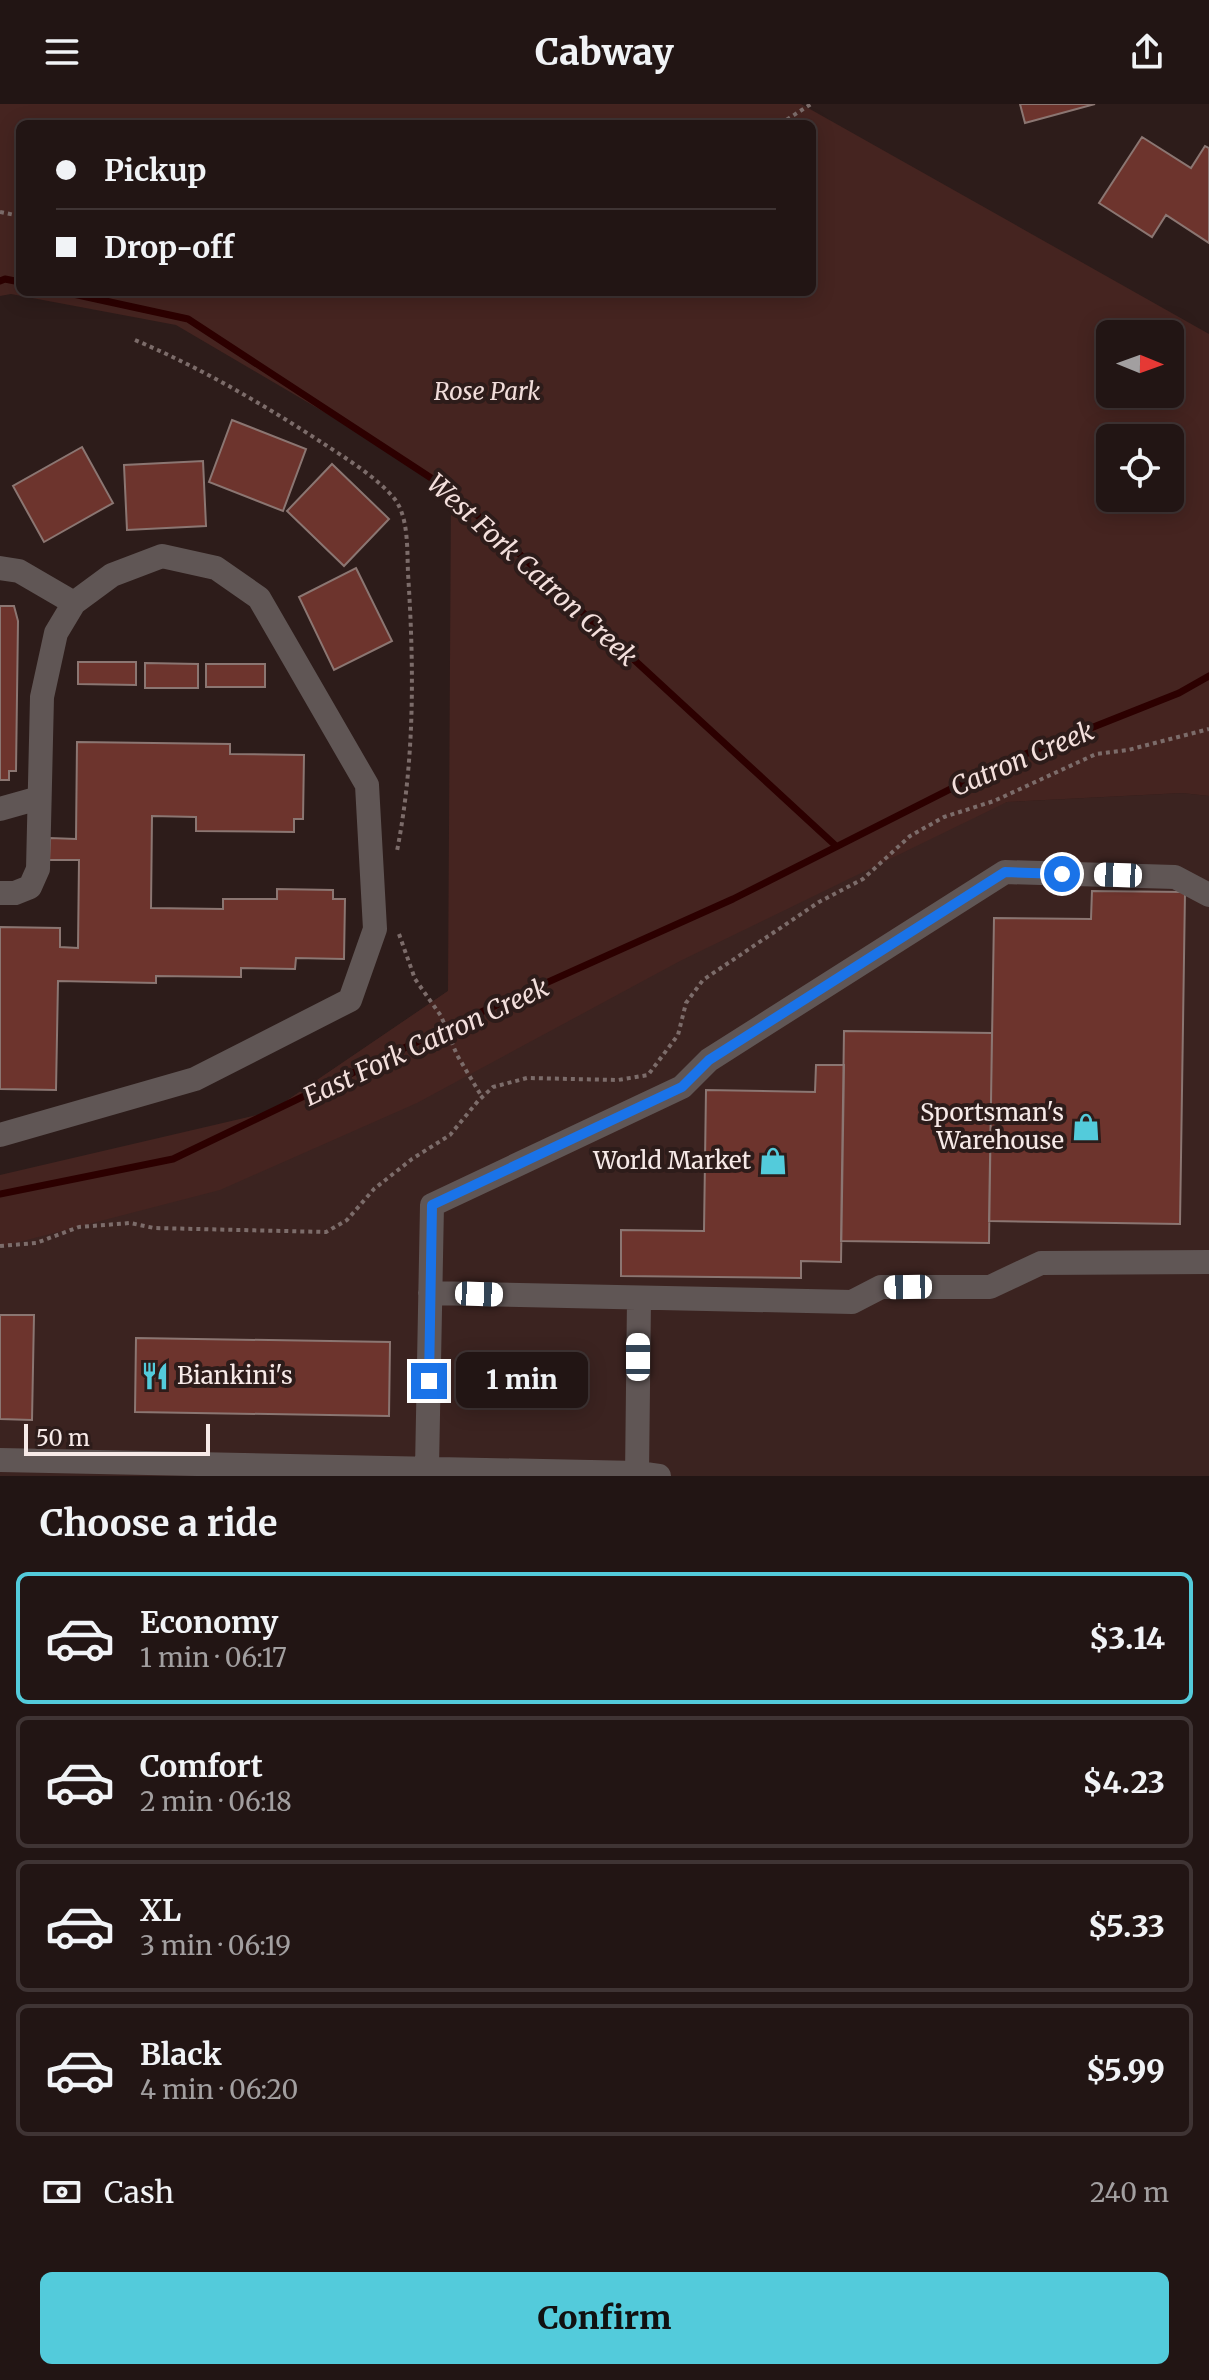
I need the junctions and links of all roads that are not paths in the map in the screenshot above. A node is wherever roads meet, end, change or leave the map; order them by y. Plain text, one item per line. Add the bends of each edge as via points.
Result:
1 (6, 565) edge
2 (74, 603) junction
3 (39, 798) junction
4 (0, 809) edge
5 (0, 893) edge
6 (1209, 895) edge
7 (0, 1135) edge
8 (1209, 1262) edge
9 (430, 1293) junction
10 (639, 1299) junction
11 (0, 1460) edge
12 (427, 1468) junction
13 (645, 1475) edge

1 - 2 lane
2 - 3 lane via 56,633 42,697
2 - 7 lane via 112,575 162,556 216,568 259,598 367,785 375,929 350,1000 195,1079
3 - 4 lane
3 - 5 lane via 38,869 30,887
6 - 9 lane via 1175,877 1005,872 709,1060 682,1087 432,1205
8 - 10 lane via 1041,1263 990,1287 881,1287 852,1302
9 - 10 lane
9 - 12 lane
10 - 13 lane
11 - 12 lane
12 - 13 lane

